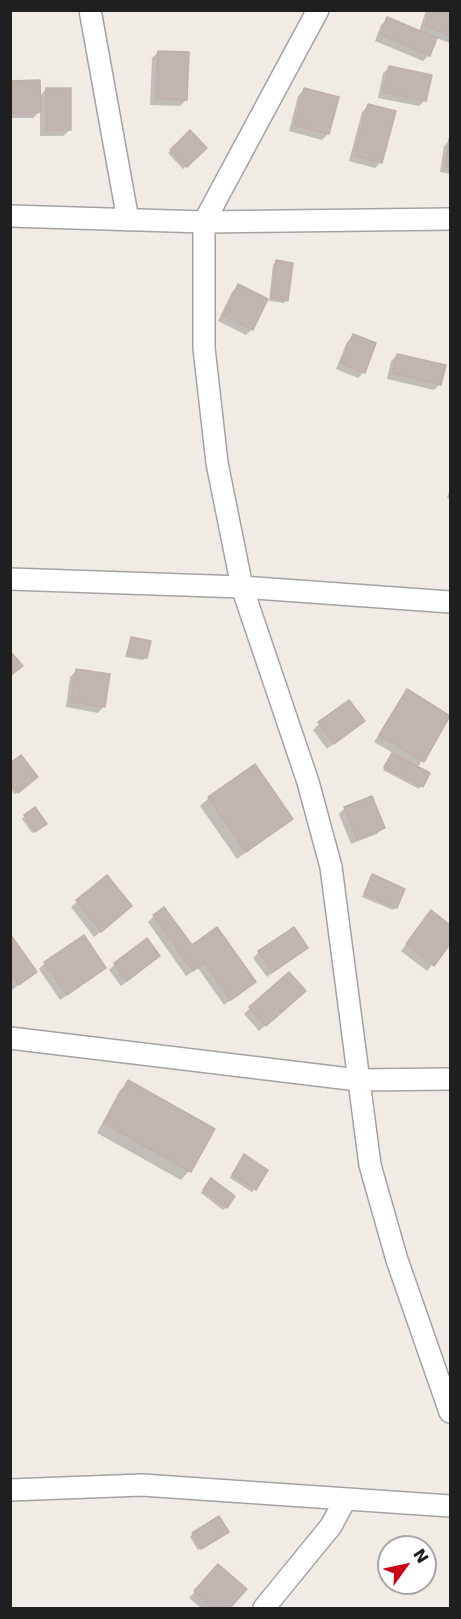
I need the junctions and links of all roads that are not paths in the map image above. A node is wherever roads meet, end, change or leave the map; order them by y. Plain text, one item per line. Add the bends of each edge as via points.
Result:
1 (90, 10) edge
2 (318, 10) edge
3 (10, 216) edge
4 (450, 219) edge
5 (128, 220) junction
6 (204, 222) junction
7 (10, 579) edge
8 (242, 587) junction
9 (450, 602) edge
10 (10, 1038) edge
11 (450, 1079) edge
12 (358, 1080) junction
13 (450, 1412) edge
14 (10, 1490) edge
15 (345, 1500) junction
16 (450, 1506) edge
17 (264, 1608) edge

1 - 5 street
2 - 6 street
3 - 5 street
4 - 6 street
5 - 6 street
6 - 8 street via 204,348 217,463
7 - 8 street
8 - 9 street
8 - 12 street via 308,783 331,867
10 - 12 street
11 - 12 street
12 - 13 street via 370,1165 397,1260
14 - 15 street via 142,1485
15 - 16 street
15 - 17 street via 331,1526

